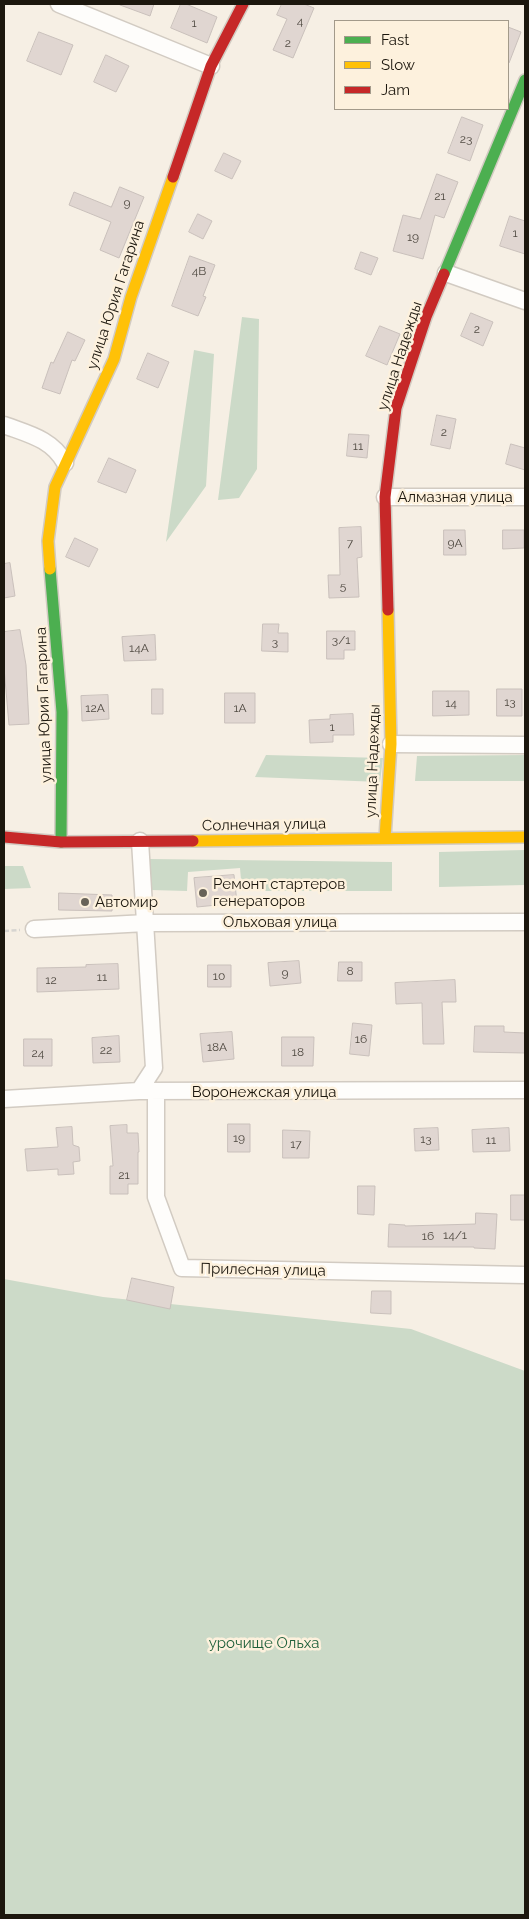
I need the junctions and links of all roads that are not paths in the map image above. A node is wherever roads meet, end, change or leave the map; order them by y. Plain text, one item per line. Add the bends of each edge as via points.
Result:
1 (59, 4) edge
2 (243, 4) edge
3 (211, 66) junction
4 (525, 80) edge
5 (446, 273) junction
6 (525, 302) edge
7 (4, 425) edge
8 (65, 463) junction
9 (385, 497) junction
10 (525, 497) edge
11 (391, 744) junction
12 (525, 745) edge
13 (4, 837) edge
14 (525, 837) edge
15 (385, 838) junction
16 (140, 841) junction
17 (61, 842) junction
18 (146, 922) junction
19 (525, 922) edge
20 (34, 929) dead end
21 (525, 1090) edge
22 (139, 1091) junction
23 (156, 1091) junction
24 (4, 1099) edge
25 (525, 1275) edge

1 - 3 street
2 - 3 street, улица Юрия Гагарина
3 - 8 street, улица Юрия Гагарина via 131,297 114,359
4 - 5 street, улица Надежды
5 - 6 street
5 - 9 street, улица Надежды via 426,317 396,408
7 - 8 street via 44,441 59,452
8 - 17 street, улица Юрия Гагарина via 55,487 48,541 62,712
9 - 10 street, Алмазная улица
9 - 11 street, улица Надежды
11 - 12 street
11 - 15 street, улица Надежды
13 - 17 street, Солнечная улица
14 - 15 street, Солнечная улица
15 - 16 street, Солнечная улица
16 - 17 street, Солнечная улица
16 - 18 street
18 - 19 street, Ольховая улица
18 - 20 street, Ольховая улица
18 - 22 street via 154,1068
21 - 23 street, Воронежская улица
22 - 23 street, Воронежская улица
22 - 24 street, Воронежская улица
23 - 25 street, Прилесная улица via 156,1197 182,1268

